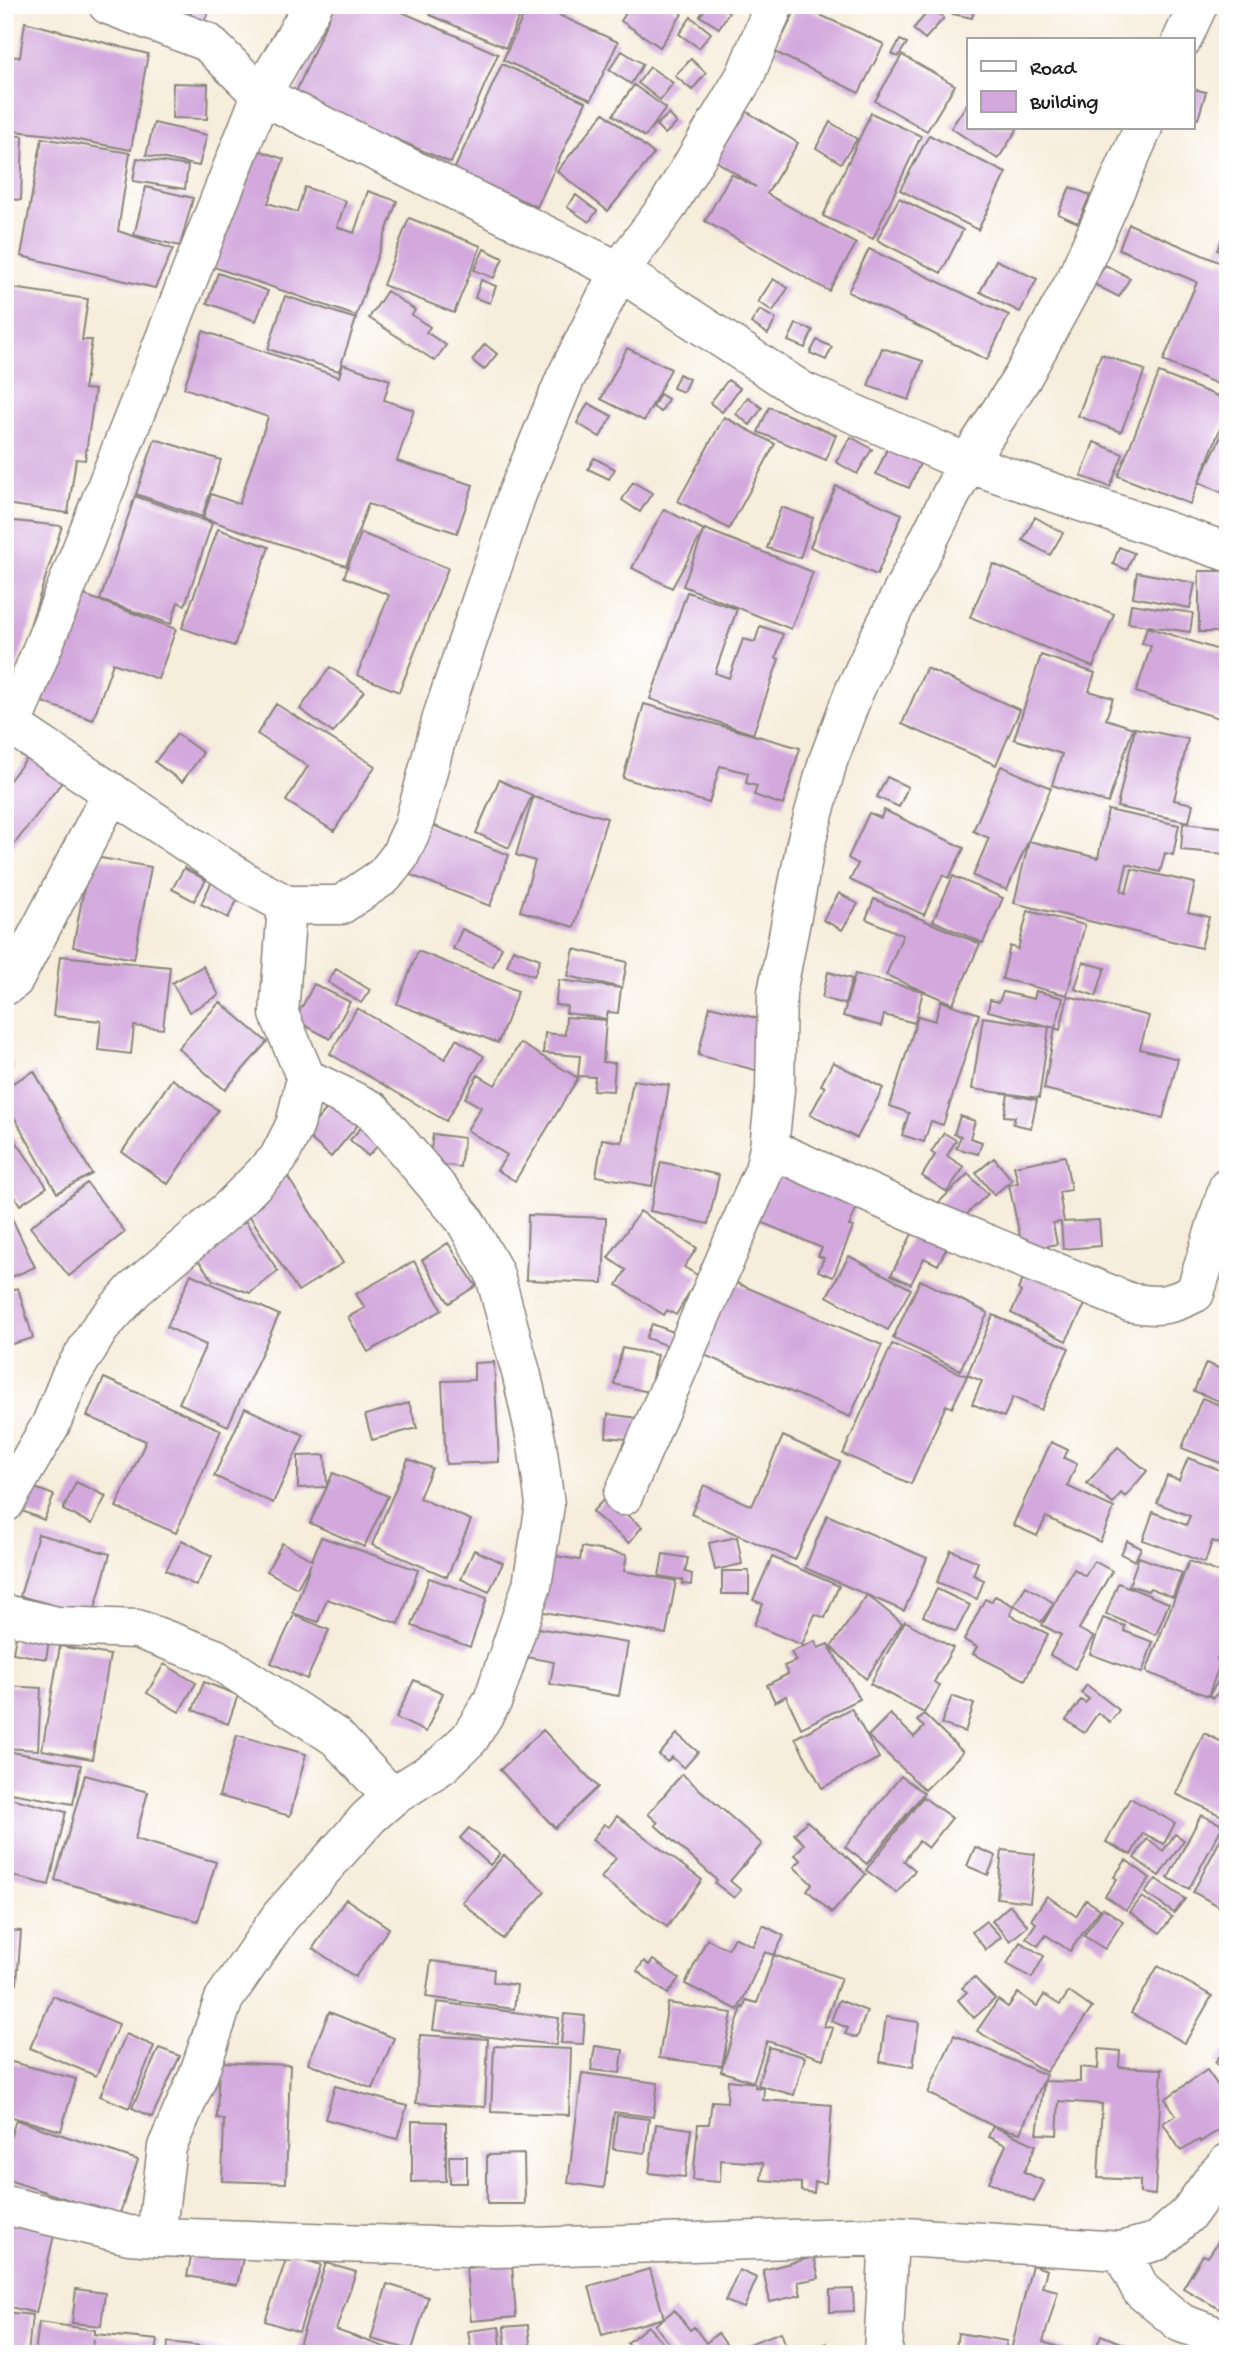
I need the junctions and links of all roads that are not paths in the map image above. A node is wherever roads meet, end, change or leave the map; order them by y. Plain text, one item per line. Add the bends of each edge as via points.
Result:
1 (108, 5) edge
2 (313, 5) edge
3 (774, 5) edge
4 (1198, 5) edge
5 (1183, 38) edge
6 (261, 95) junction
7 (1142, 130) edge
8 (619, 271) junction
9 (967, 463) junction
10 (1228, 552) edge
11 (8, 723) edge
12 (112, 792) junction
13 (287, 905) junction
14 (5, 986) edge
15 (306, 1078) junction
16 (769, 1148) junction
17 (1228, 1187) edge
18 (623, 1496) dead end
19 (5, 1503) edge
20 (5, 1614) edge
21 (392, 1797) junction
22 (1228, 2163) edge
23 (5, 2205) edge
24 (889, 2236) junction
25 (156, 2237) junction
26 (1121, 2251) junction
27 (1228, 2340) edge
28 (883, 2354) edge

1 - 6 street via 207,42
2 - 6 street
3 - 8 street via 745,76 709,138 667,207
4 - 5 street
6 - 8 street
6 - 11 street
7 - 9 street via 1076,279 1022,378
8 - 9 street via 802,391
8 - 13 street via 565,379 517,494 399,857 384,876 341,905
9 - 10 street
9 - 16 street via 879,638 828,761 806,843 777,993
11 - 12 street
12 - 13 street
12 - 14 street via 13,979
13 - 15 street via 279,1014
15 - 19 street via 295,1125 278,1158 207,1229 134,1290 100,1328
15 - 21 street via 372,1110 464,1219 494,1272 537,1444 545,1505 532,1585 493,1700 470,1738 442,1765
16 - 17 street via 924,1218 1129,1302 1153,1307 1195,1293
16 - 18 street via 764,1170
20 - 21 street via 57,1626 137,1629 215,1658 336,1737
21 - 25 street via 280,1917 224,1999 167,2147
22 - 26 street via 1189,2213 1158,2241
23 - 25 street via 129,2235
24 - 25 street via 497,2248
24 - 26 street
24 - 28 street
26 - 27 street via 1142,2290 1171,2315

